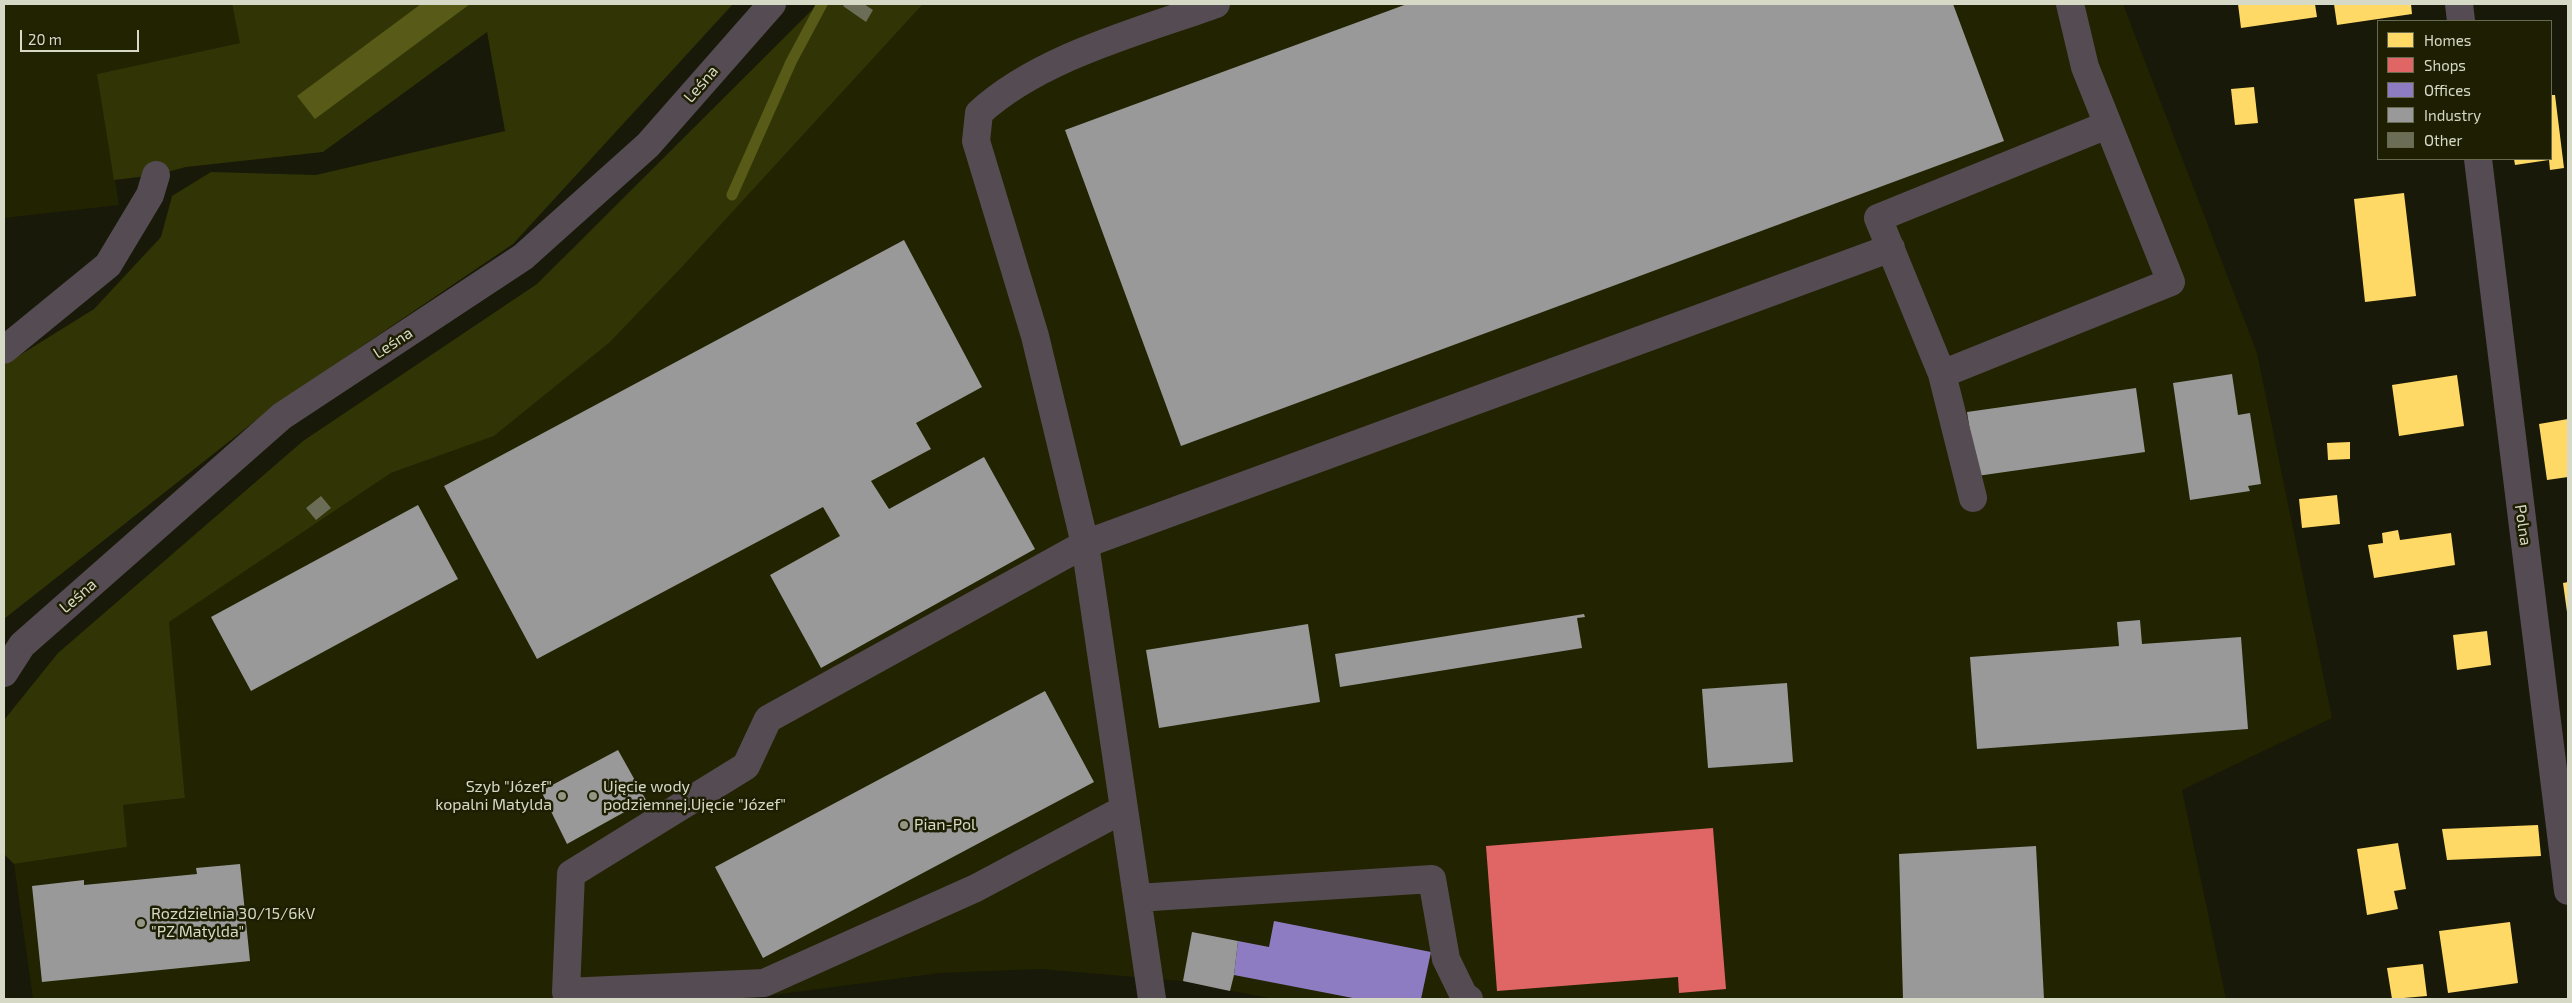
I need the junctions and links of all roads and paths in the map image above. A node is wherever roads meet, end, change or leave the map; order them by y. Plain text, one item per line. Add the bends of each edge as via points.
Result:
1 (772, 4) edge
2 (1216, 4) edge
3 (2070, 4) edge
4 (2459, 4) edge
5 (2461, 20) edge
6 (2107, 125) junction
7 (2478, 160) edge
8 (156, 175) dead end
9 (1891, 248) junction
10 (4, 350) edge
11 (1942, 374) junction
12 (1973, 498) dead end
13 (1085, 544) junction
14 (13, 645) edge
15 (4, 673) edge
16 (1124, 809) junction
17 (2568, 891) edge
18 (1137, 898) junction
19 (1152, 999) edge
20 (1469, 999) edge

1 - 14 street, Leśna via 648,145 523,257 282,416
2 - 13 street via 1051,64 998,96 979,113 976,141 1035,336
3 - 6 street via 2085,68
4 - 5 street
6 - 9 street via 1878,218
6 - 11 street via 2171,282
7 - 17 street, Polna
8 - 10 street via 150,195 108,265
9 - 11 street
9 - 13 street
11 - 12 street
13 - 16 street
13 - 16 street via 768,719 746,766 571,874 566,992 764,983 976,888
14 - 15 street, Leśna
16 - 18 street
18 - 19 street
18 - 20 street via 1432,879 1446,959 1464,996

